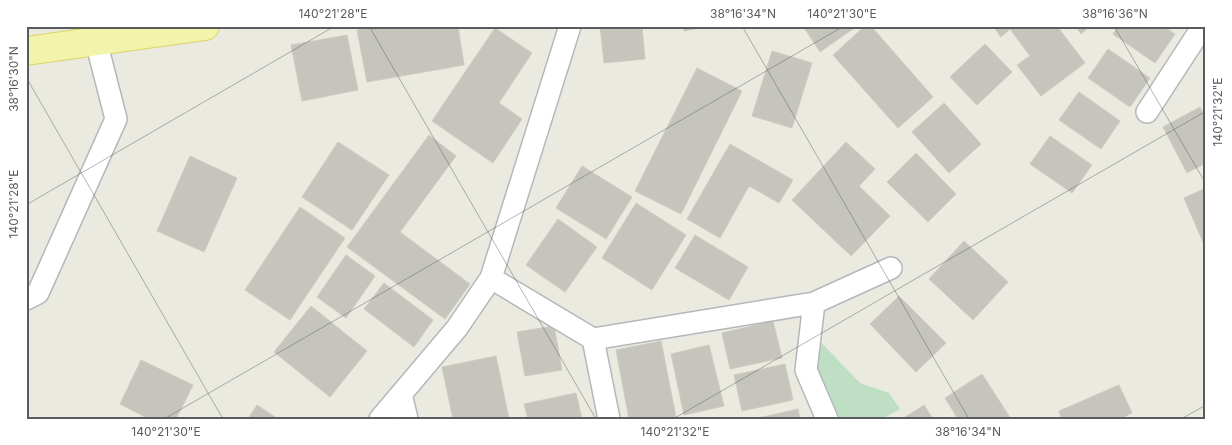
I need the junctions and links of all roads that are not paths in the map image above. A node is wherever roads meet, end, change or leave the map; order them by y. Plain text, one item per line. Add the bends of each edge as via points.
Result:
1 (205, 26) edge
2 (570, 26) edge
3 (1203, 26) edge
4 (96, 41) junction
5 (26, 51) edge
6 (1147, 112) dead end
7 (890, 268) dead end
8 (491, 278) junction
9 (26, 299) edge
10 (814, 303) junction
11 (593, 339) junction
12 (401, 394) junction
13 (380, 419) edge
14 (407, 419) edge
15 (609, 419) edge
16 (827, 419) edge

1 - 4 main road
2 - 8 lane
3 - 6 lane
4 - 5 main road
4 - 9 lane via 116,119 38,293
7 - 10 lane
8 - 11 lane
8 - 12 lane via 457,328
10 - 11 lane
10 - 16 lane via 806,370
11 - 15 lane
12 - 13 lane
12 - 14 lane

